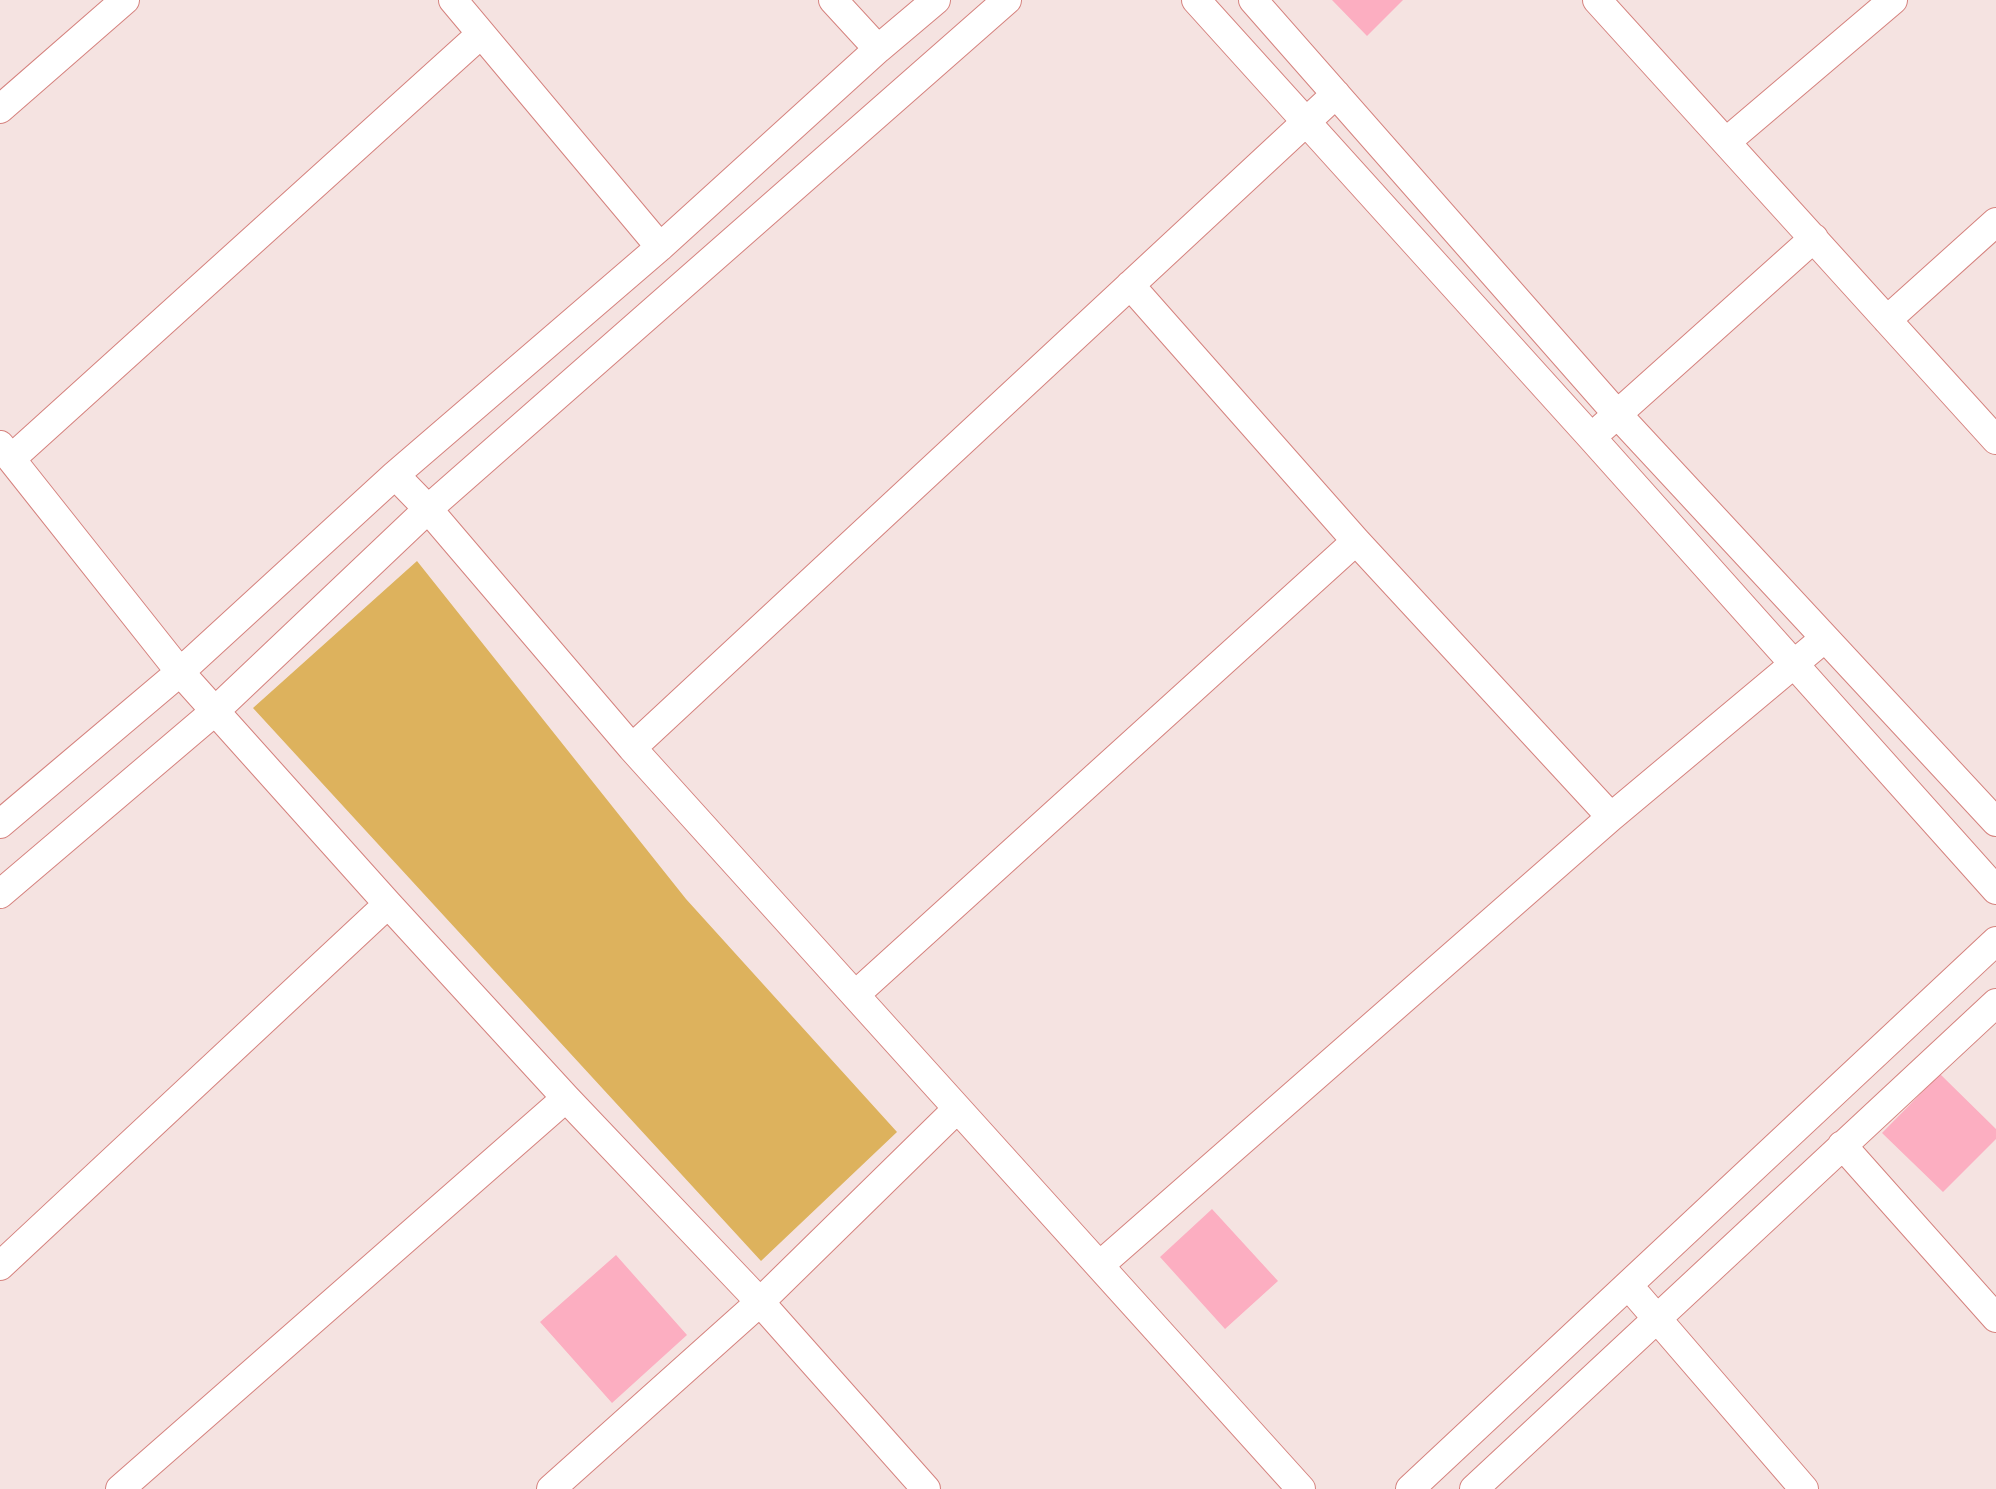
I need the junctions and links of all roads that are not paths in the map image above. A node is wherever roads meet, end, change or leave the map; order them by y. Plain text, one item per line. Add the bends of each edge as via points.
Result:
1 (125, 0) edge
2 (453, 0) edge
3 (833, 0) edge
4 (936, 0) edge
5 (1007, 0) edge
6 (1196, 0) edge
7 (1253, 0) edge
8 (1597, 0) edge
9 (1893, 0) edge
10 (481, 34) junction
11 (878, 49) junction
12 (1336, 94) junction
13 (0, 109) edge
14 (1306, 121) junction
15 (1726, 142) junction
16 (1996, 222) edge
17 (1814, 238) junction
18 (660, 247) junction
19 (1130, 285) junction
20 (1887, 320) junction
21 (1618, 415) junction
22 (1591, 437) junction
23 (1996, 440) edge
24 (6, 451) edge
25 (395, 475) junction
26 (428, 509) junction
27 (1356, 541) junction
28 (1825, 638) junction
29 (1794, 663) junction
30 (180, 672) junction
31 (214, 712) junction
32 (632, 748) junction
33 (1611, 817) junction
34 (1996, 822) edge
35 (0, 824) edge
36 (1996, 890) edge
37 (0, 894) edge
38 (388, 904) junction
39 (1996, 941) edge
40 (855, 995) junction
41 (1996, 1003) edge
42 (566, 1098) junction
43 (957, 1109) junction
44 (1842, 1144) junction
45 (1100, 1265) junction
46 (0, 1266) edge
47 (1628, 1285) junction
48 (760, 1302) junction
49 (1658, 1318) junction
50 (1996, 1318) edge
51 (120, 1489) edge
52 (551, 1489) edge
53 (926, 1489) edge
54 (1300, 1489) edge
55 (1410, 1489) edge
56 (1474, 1489) edge
57 (1804, 1489) edge

1 - 13 street
2 - 10 street
3 - 11 street
4 - 11 street
5 - 26 street
6 - 14 street
7 - 12 street
8 - 15 street
9 - 15 street
10 - 18 street
10 - 24 street
11 - 18 street
12 - 14 street
12 - 21 street
14 - 19 street
14 - 22 street
15 - 17 street
16 - 20 street
17 - 20 street
17 - 21 street
18 - 25 street
19 - 27 street
19 - 32 street
20 - 23 street
21 - 22 street
21 - 28 street
22 - 29 street
24 - 30 street
25 - 26 street
25 - 30 street
26 - 31 street
26 - 32 street
27 - 33 street
27 - 40 street
28 - 29 street
28 - 34 street
29 - 33 street
29 - 36 street
30 - 31 street
30 - 35 street
31 - 37 street
31 - 38 street
32 - 40 street
33 - 45 street
38 - 42 street
38 - 46 street
39 - 47 street
40 - 43 street
41 - 44 street
42 - 48 street
42 - 51 street
43 - 45 street
43 - 48 street
44 - 49 street
44 - 50 street
45 - 54 street
47 - 49 street
47 - 55 street
48 - 52 street
48 - 53 street
49 - 56 street
49 - 57 street

